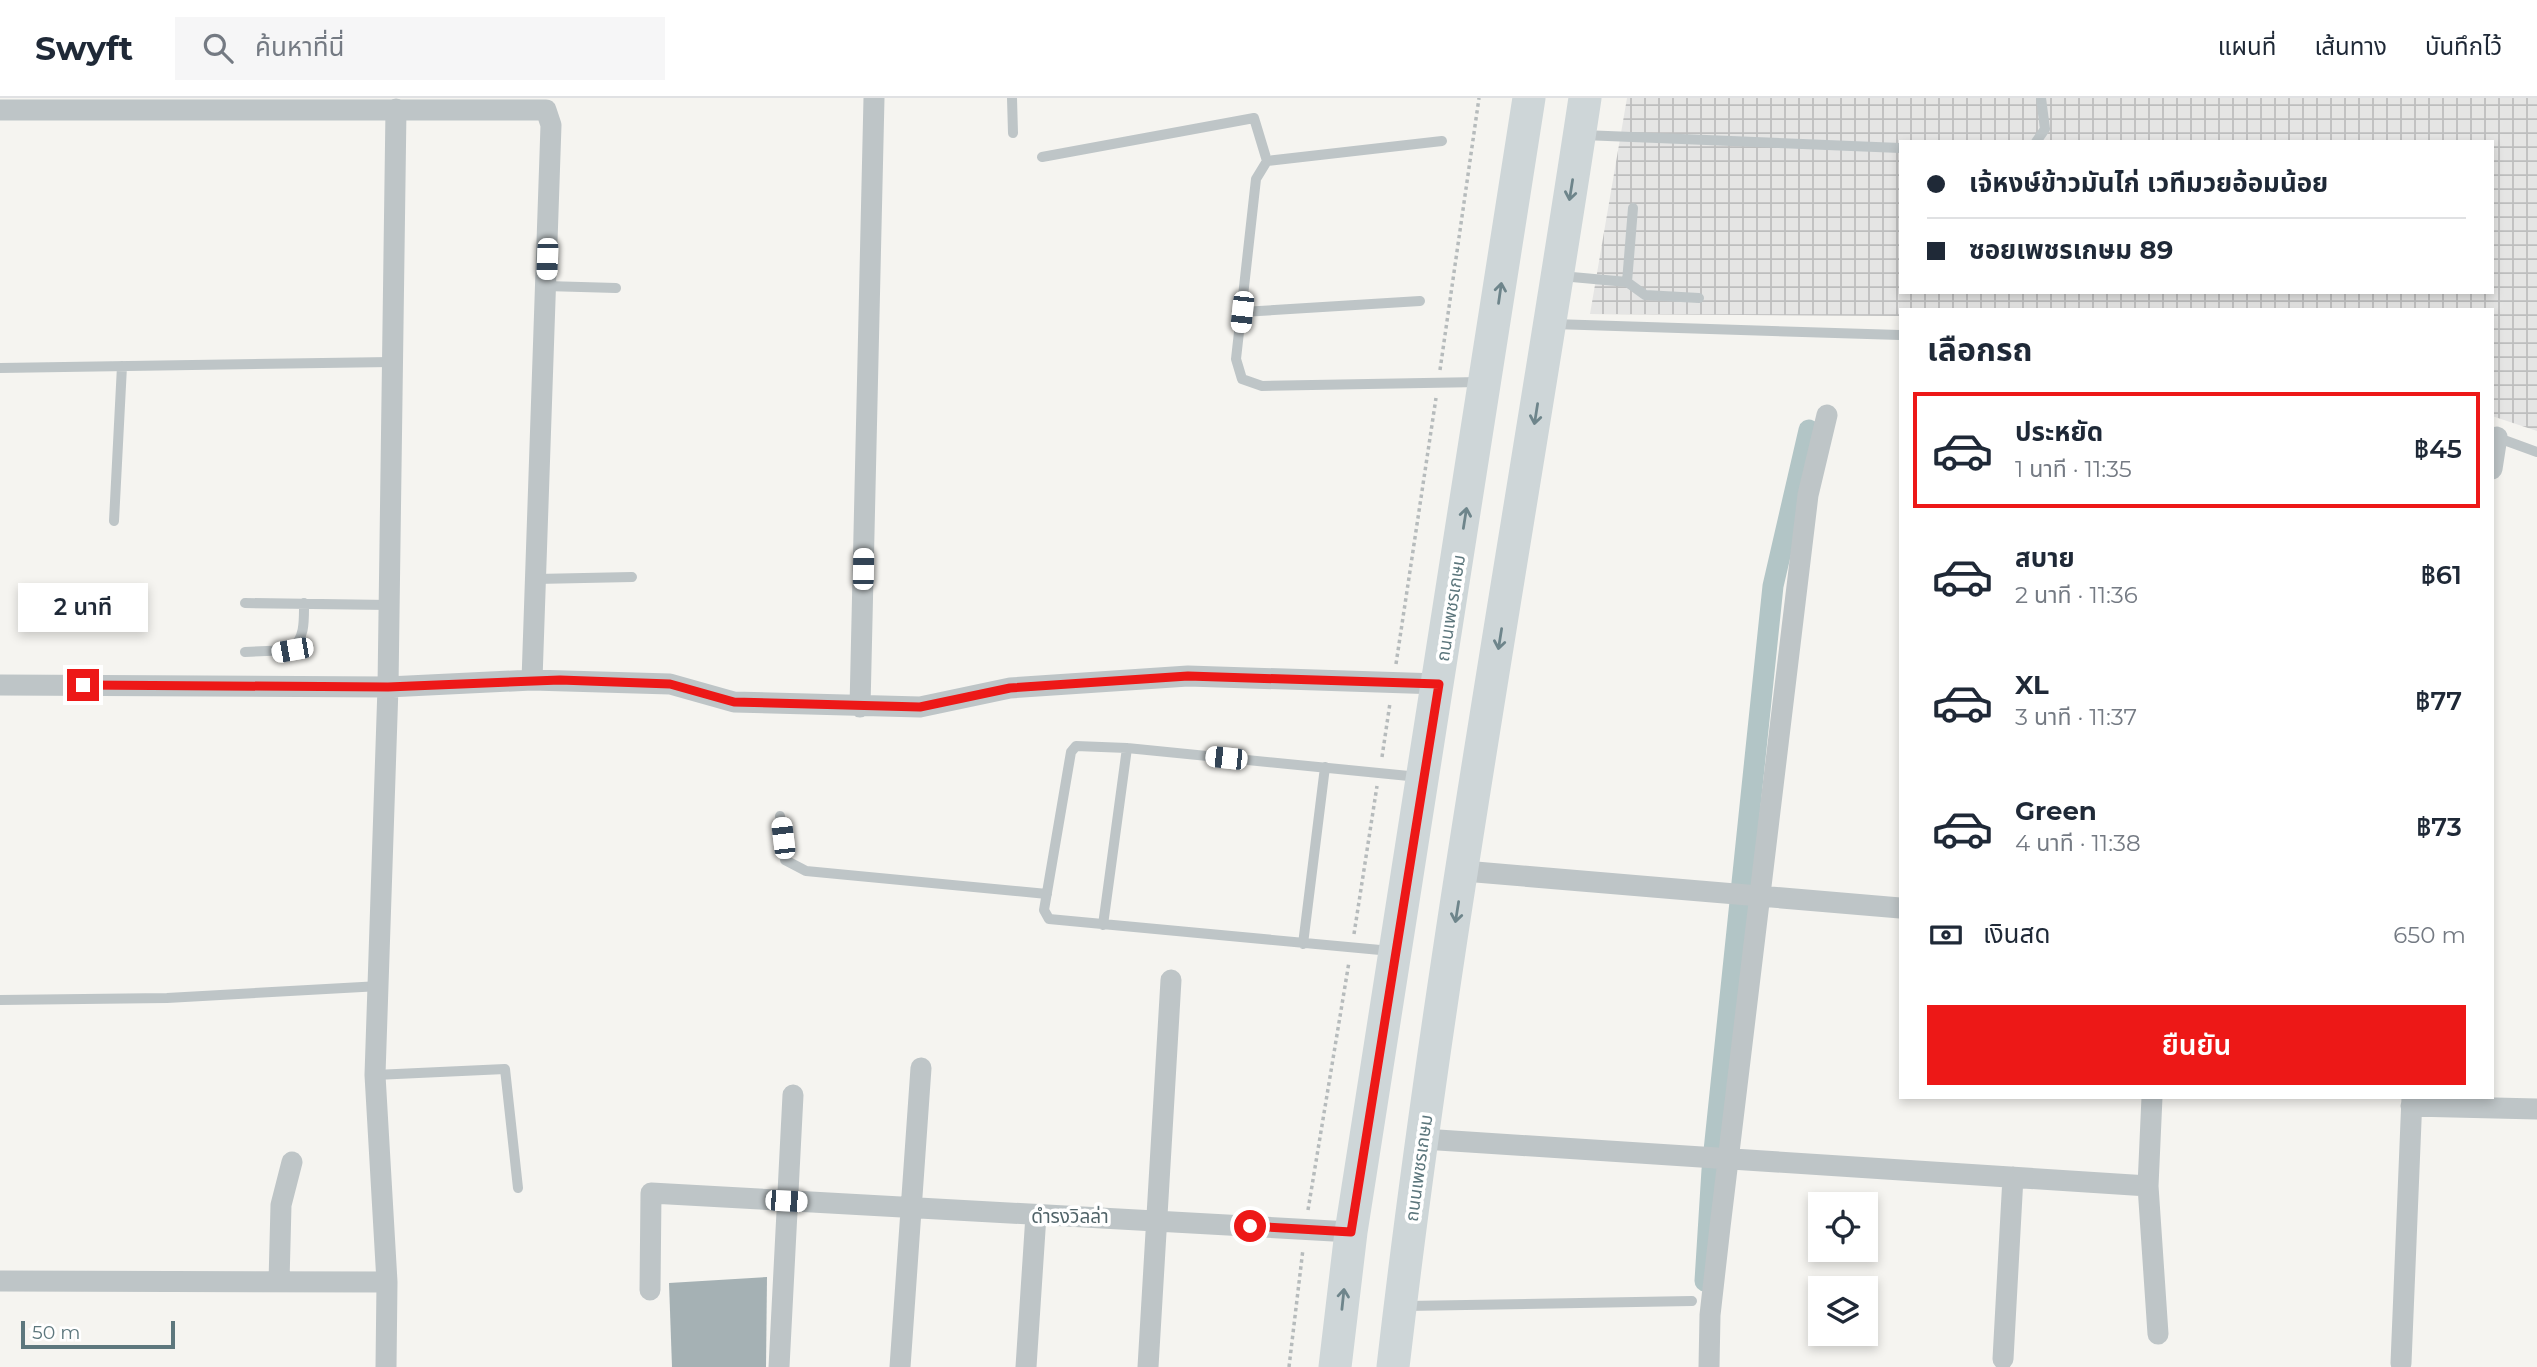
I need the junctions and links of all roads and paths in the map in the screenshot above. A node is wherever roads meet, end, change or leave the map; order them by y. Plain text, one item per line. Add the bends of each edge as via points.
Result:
1 (874, 98) edge
2 (1012, 98) edge
3 (1479, 98) edge
4 (1530, 98) edge
5 (1586, 98) edge
6 (2041, 98) edge
7 (197, 105) edge
8 (396, 109) junction
9 (0, 110) edge
10 (1013, 134) dead end
11 (1580, 135) junction
12 (2037, 140) edge
13 (1442, 141) dead end
14 (1899, 148) edge
15 (1042, 157) dead end
16 (1267, 161) junction
17 (1633, 208) dead end
18 (1558, 275) junction
19 (1627, 282) junction
20 (546, 286) junction
21 (616, 288) dead end
22 (1699, 299) dead end
23 (1420, 302) dead end
24 (1242, 312) junction
25 (1550, 324) junction
26 (1899, 335) edge
27 (391, 362) junction
28 (122, 366) junction
29 (0, 368) edge
30 (1486, 382) junction
31 (1438, 383) junction
32 (1827, 415) dead end
33 (2494, 437) edge
34 (2537, 452) edge
35 (114, 521) dead end
36 (632, 578) dead end
37 (536, 579) junction
38 (245, 603) dead end
39 (304, 603) junction
40 (389, 605) junction
41 (245, 652) dead end
42 (532, 680) junction
43 (1393, 682) junction
44 (1439, 684) junction
45 (0, 685) edge
46 (388, 687) junction
47 (860, 707) junction
48 (1127, 748) junction
49 (1325, 767) junction
50 (1379, 773) junction
51 (1423, 777) junction
52 (780, 816) dead end
53 (1464, 871) junction
54 (1047, 894) junction
55 (1758, 896) junction
56 (1899, 908) edge
57 (1103, 925) junction
58 (1303, 944) junction
59 (1352, 948) junction
60 (1394, 952) junction
61 (1171, 980) dead end
62 (380, 986) junction
63 (0, 1000) edge
64 (921, 1068) dead end
65 (375, 1075) junction
66 (793, 1095) dead end
67 (2151, 1099) edge
68 (2411, 1101) edge
69 (2537, 1109) edge
70 (1423, 1139) junction
71 (1719, 1157) junction
72 (292, 1162) dead end
73 (2013, 1177) junction
74 (2148, 1186) junction
75 (519, 1188) dead end
76 (786, 1201) junction
77 (909, 1208) junction
78 (1037, 1214) junction
79 (1157, 1221) junction
80 (1306, 1229) junction
81 (1351, 1232) junction
82 (0, 1282) edge
83 (279, 1282) junction
84 (387, 1282) junction
85 (650, 1290) dead end
86 (1692, 1301) dead end
87 (1400, 1306) junction
88 (2158, 1334) dead end
89 (2003, 1359) dead end
90 (2401, 1363) dead end
91 (386, 1367) edge
92 (779, 1367) edge
93 (900, 1367) edge
94 (1026, 1367) edge
95 (1149, 1367) edge
96 (1289, 1367) edge
97 (1335, 1367) edge
98 (1393, 1367) edge
99 (1709, 1367) edge

1 - 47 street
2 - 10 lane
3 - 31 path
30 -> 4 main road, ถนนเพชรเกษม
5 - 11 main road, ถนนเพชรเกษม
6 - 12 lane via 2045,129
7 - 8 street
7 - 9 street
8 - 20 street via 546,110 551,125
8 - 27 street
11 - 14 lane
11 -> 18 main road, ถนนเพชรเกษม
13 - 16 lane
15 - 16 lane via 1254,118
16 - 24 lane via 1256,179
17 - 19 lane
18 - 19 lane
18 - 25 main road, ถนนเพชรเกษม
19 - 22 lane via 1645,295
20 - 21 lane
20 - 37 street
23 - 24 lane
24 - 31 lane via 1236,359 1241,379 1262,386
25 - 26 lane
25 -> 53 main road, ถนนเพชรเกษม
27 - 28 lane
27 - 40 street
28 - 29 lane
28 - 35 lane
30 - 31 lane
44 -> 30 main road, ถนนเพชรเกษม
31 - 43 path
32 - 55 street via 1808,495
33 - 34 lane
36 - 37 lane
37 - 42 street
38 - 39 lane
39 - 40 lane
39 - 41 lane via 304,628 292,650
40 - 46 street
42 - 46 street
42 - 47 street via 670,684 734,702
43 - 44 street
43 - 47 street via 1188,676 1010,688 920,707
43 - 50 path
44 - 51 main road, ถนนเพชรเกษม
45 - 46 street
46 - 62 street
48 - 49 lane
48 - 54 lane via 1080,745 1071,752
48 - 57 lane
49 - 50 lane
49 - 58 lane
50 - 51 lane
50 - 59 path
51 - 60 main road, ถนนเพชรเกษม
52 - 54 lane via 785,860 806,871
53 - 55 street
53 -> 70 main road, ถนนเพชรเกษม
54 - 57 lane via 1044,910 1049,919
55 - 56 street
55 - 71 street
57 - 58 lane
58 - 59 lane
59 - 60 lane
59 - 80 path
60 - 81 main road, ถนนเพชรเกษม
61 - 79 street
62 - 63 lane via 167,998
62 - 65 street
64 - 77 street
65 - 75 lane via 505,1069
65 - 84 street
66 - 76 street
67 - 74 street
68 - 69 street
68 - 90 street
70 - 71 street
70 - 87 main road, ถนนเพชรเกษม
71 - 73 street
71 - 99 street
72 - 83 street via 281,1205
73 - 74 street
73 - 89 street
74 - 88 street
76 - 77 street
76 - 85 street via 651,1193
76 - 92 street
77 - 78 street
77 - 93 street
78 - 79 street
78 - 94 street
79 - 80 street
79 - 95 street
80 - 81 street
80 - 96 path
97 -> 81 main road, ถนนเพชรเกษม
82 - 83 street
83 - 84 street
84 - 91 street
86 - 87 lane
87 - 98 main road, ถนนเพชรเกษม

